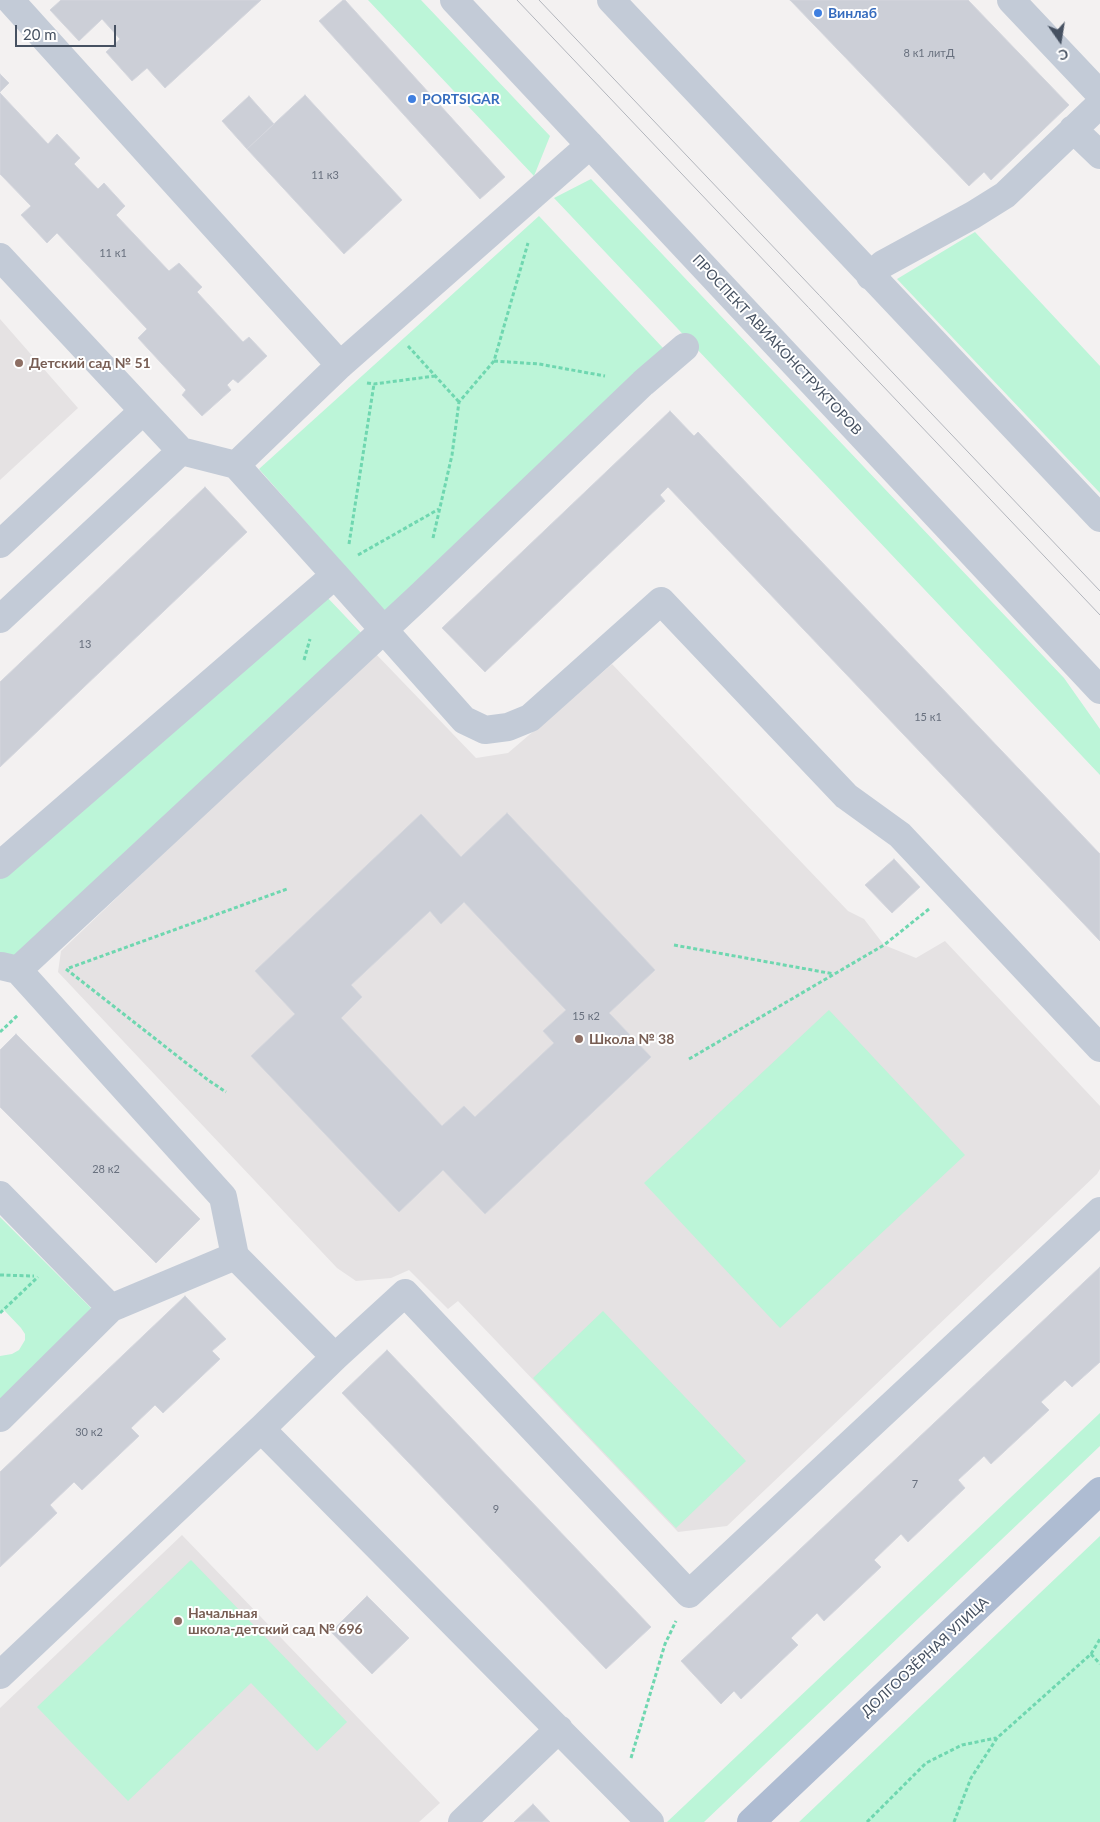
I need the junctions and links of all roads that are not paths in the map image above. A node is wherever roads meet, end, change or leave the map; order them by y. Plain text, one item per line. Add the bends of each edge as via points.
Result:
1 (10, 0) edge
2 (454, 0) edge
3 (611, 0) edge
4 (1011, 0) edge
5 (1100, 94) edge
6 (1100, 104) edge
7 (1073, 129) junction
8 (590, 145) junction
9 (1100, 155) edge
10 (0, 258) edge
11 (870, 276) junction
12 (685, 347) dead end
13 (340, 365) junction
14 (143, 411) junction
15 (181, 451) junction
16 (236, 464) junction
17 (1100, 518) edge
18 (0, 544) edge
19 (341, 568) junction
20 (0, 619) edge
21 (383, 630) junction
22 (1100, 690) edge
23 (0, 865) edge
24 (9, 968) edge
25 (1100, 1048) edge
26 (0, 1195) edge
27 (1100, 1211) edge
28 (235, 1256) junction
29 (111, 1308) junction
30 (335, 1357) junction
31 (0, 1418) edge
32 (261, 1429) junction
33 (1100, 1491) edge
34 (0, 1675) edge
35 (559, 1729) junction
36 (462, 1822) edge
37 (650, 1822) edge
38 (751, 1822) edge

1 - 13 street
2 - 8 street, ПРОСПЕКТ АВИАКОНСТРУКТОРОВ
3 - 11 street
4 - 5 street
6 - 7 street
7 - 9 street
7 - 11 street via 1004,195 883,264
8 - 13 street
8 - 22 street, ПРОСПЕКТ АВИАКОНСТРУКТОРОВ
10 - 14 street
11 - 17 street
12 - 21 street
13 - 16 street
14 - 15 street
14 - 18 street
15 - 16 street
15 - 20 street
16 - 19 street
19 - 21 street
19 - 23 street
21 - 24 street
21 - 25 street via 464,720 485,730 508,727 530,718 661,601 846,796 900,835
24 - 28 street via 223,1197
26 - 29 street
27 - 30 street via 689,1594 405,1293
28 - 29 street
28 - 30 street
29 - 31 street
30 - 32 street
32 - 34 street
32 - 35 street
33 - 38 main road, ДОЛГООЗЁРНАЯ УЛИЦА
35 - 36 street
35 - 37 street

